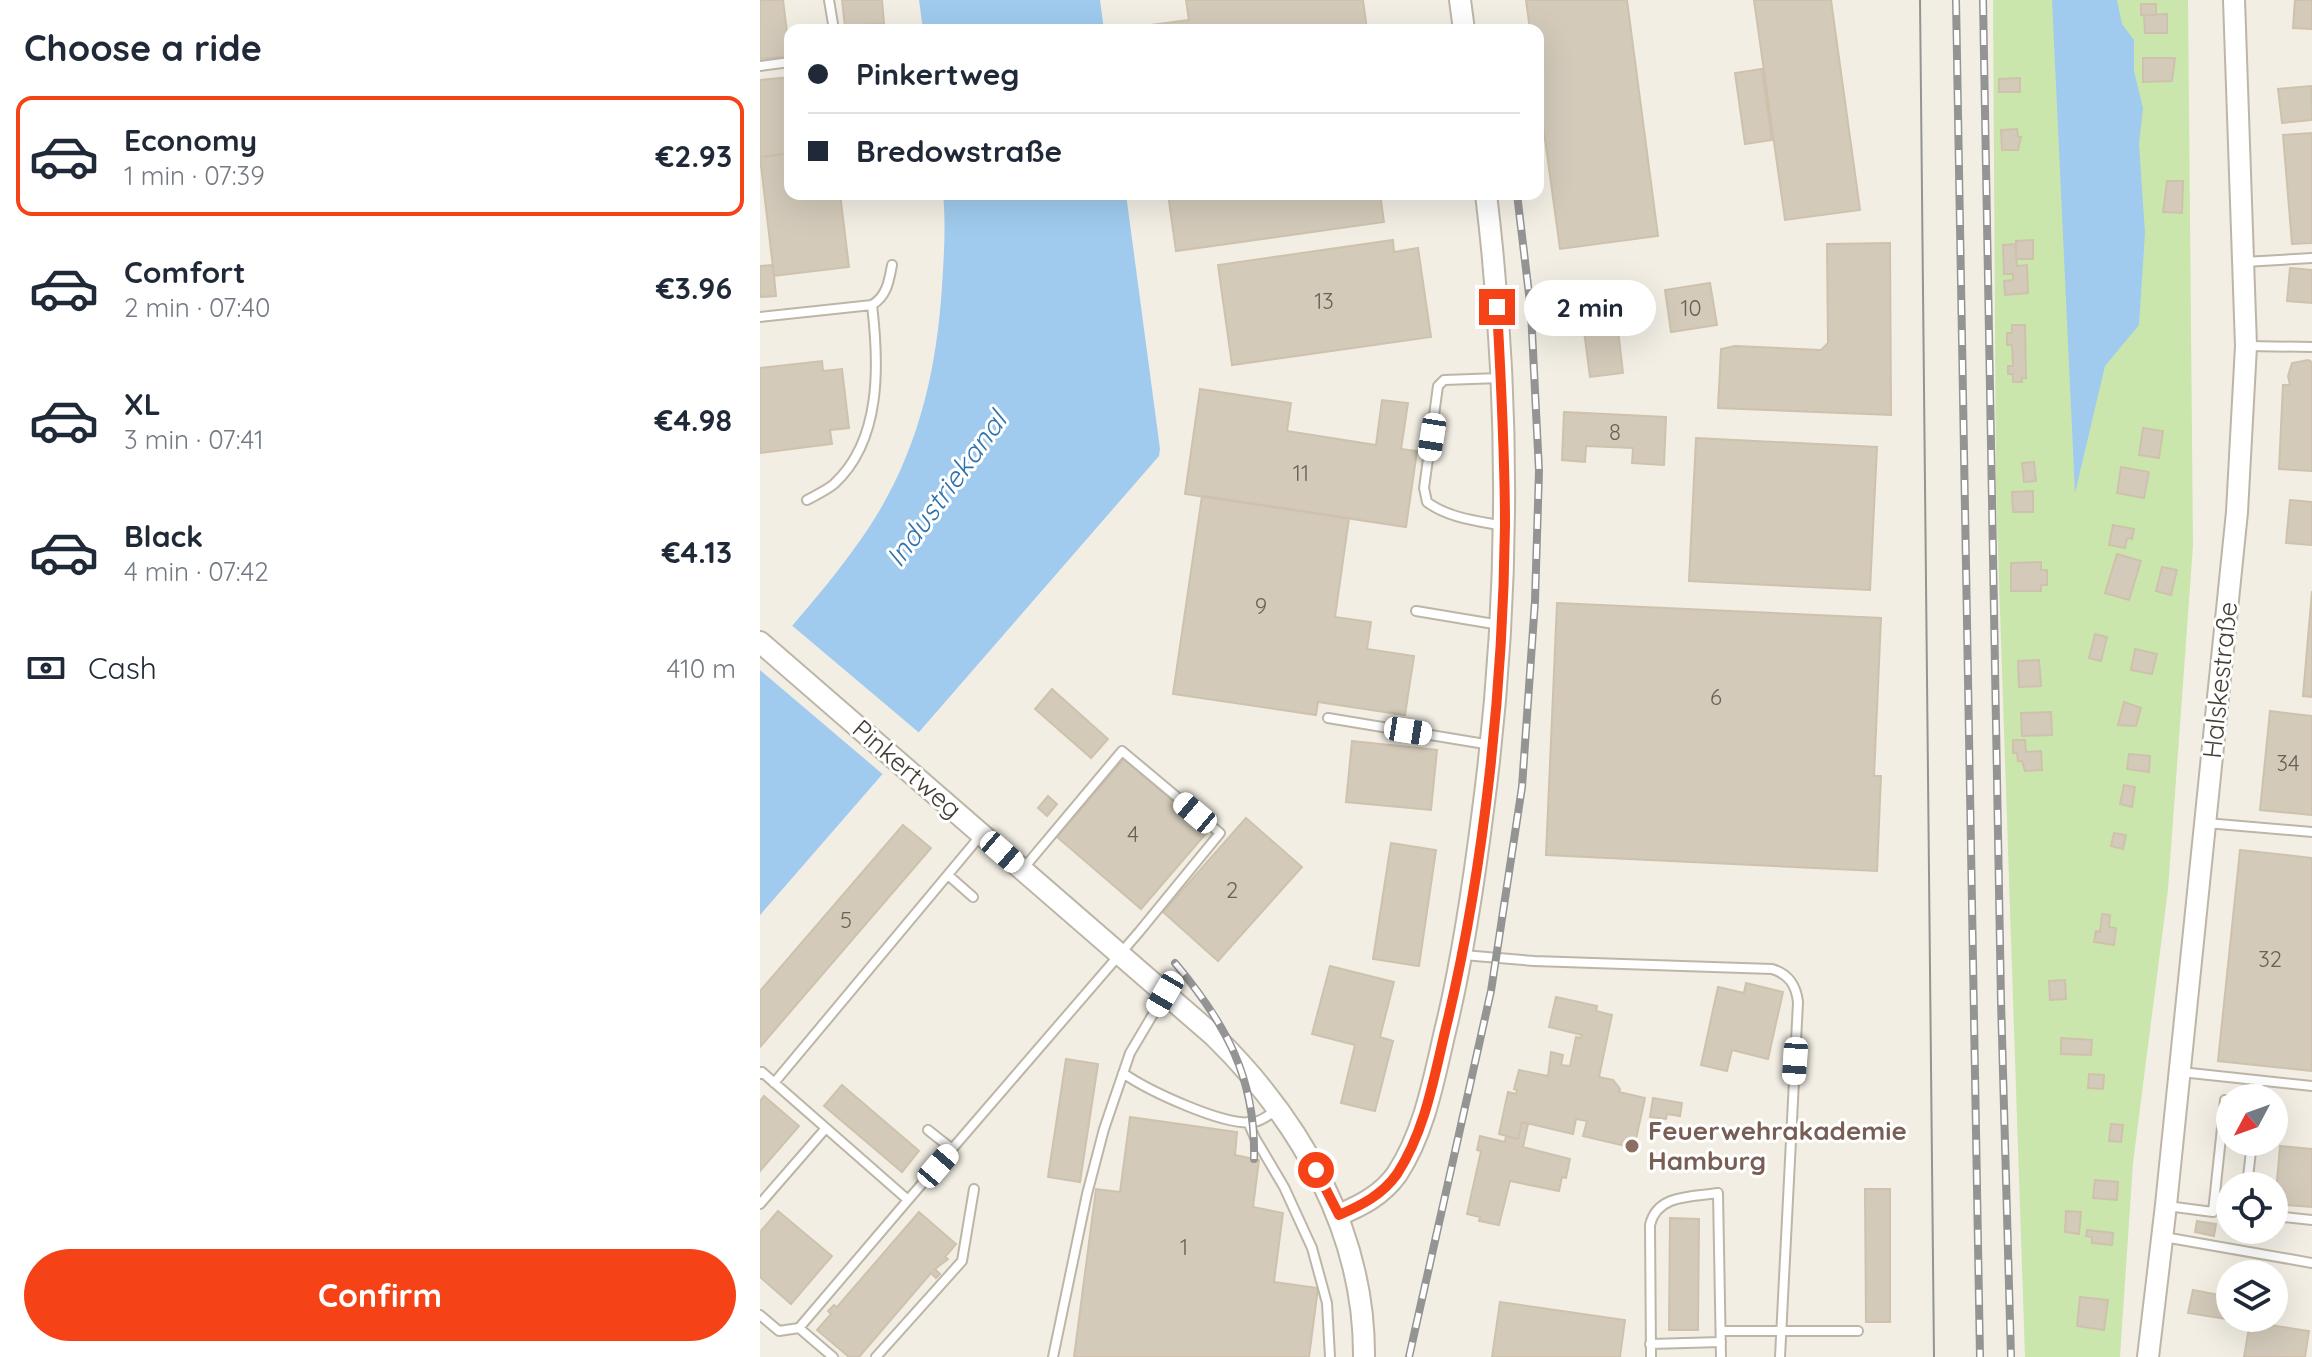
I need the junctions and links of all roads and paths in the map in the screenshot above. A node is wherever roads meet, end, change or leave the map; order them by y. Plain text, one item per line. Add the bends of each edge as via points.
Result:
1 (829, 0) edge
2 (1460, 0) edge
3 (2234, 0) edge
4 (833, 24) edge
5 (1463, 24) edge
6 (784, 63) edge
7 (760, 66) edge
8 (1487, 200) edge
9 (2312, 258) edge
10 (2243, 262) junction
11 (892, 265) dead end
12 (872, 305) junction
13 (760, 317) edge
14 (2246, 346) junction
15 (2312, 347) edge
16 (1500, 378) junction
17 (807, 500) dead end
18 (1505, 526) junction
19 (1416, 611) dead end
20 (1501, 625) junction
21 (760, 642) edge
22 (1328, 718) dead end
23 (1492, 745) junction
24 (2206, 823) junction
25 (2312, 832) edge
26 (982, 834) junction
27 (1022, 869) junction
28 (948, 875) junction
29 (973, 897) dead end
30 (1120, 954) junction
31 (1463, 955) junction
32 (1165, 994) junction
33 (2180, 1072) junction
34 (1123, 1073) junction
35 (760, 1074) edge
36 (2259, 1081) junction
37 (774, 1083) junction
38 (2259, 1084) edge
39 (2312, 1086) edge
40 (1278, 1109) junction
41 (1248, 1122) junction
42 (826, 1128) junction
43 (928, 1130) dead end
44 (952, 1149) junction
45 (2219, 1156) edge
46 (974, 1189) dead end
47 (908, 1200) junction
48 (760, 1204) edge
49 (2166, 1205) junction
50 (1339, 1215) junction
51 (2288, 1217) edge
52 (2312, 1220) edge
53 (2163, 1237) junction
54 (2312, 1263) edge
55 (760, 1315) edge
56 (799, 1328) junction
57 (1721, 1331) junction
58 (1782, 1331) junction
59 (1858, 1331) dead end
60 (1721, 1342) junction
61 (1650, 1344) junction
62 (833, 1357) edge
63 (876, 1357) edge
64 (1053, 1357) edge
65 (1330, 1357) edge
66 (1364, 1357) edge
67 (1651, 1357) edge
68 (1721, 1357) edge
69 (1780, 1357) edge
70 (2148, 1357) edge

1 - 4 lane
2 - 5 street
3 - 10 street, Halskestraße
6 - 7 lane
8 - 16 street
9 - 10 lane
10 - 14 street, Halskestraße
11 - 12 lane via 888,286
12 - 13 lane
12 - 17 lane via 875,389 860,453 833,485
14 - 15 lane
14 - 24 street, Halskestraße via 2237,512
16 - 18 street
16 - 18 lane via 1444,380 1438,386 1424,488 1434,507
18 - 20 street
19 - 20 lane
20 - 23 street
21 - 26 street, Pinkertweg
22 - 23 lane
23 - 31 street
24 - 25 lane
24 - 33 street, Halskestraße
26 - 27 street, Pinkertweg
26 - 28 lane
27 - 30 street, Pinkertweg
27 - 30 lane via 1122,751 1220,833
28 - 29 lane
28 - 37 lane
30 - 32 street, Pinkertweg
30 - 44 lane
31 - 50 street via 1413,1144 1384,1189
31 - 58 lane via 1772,969 1793,983 1798,1002
32 - 34 lane
32 - 40 street, Pinkertweg via 1240,1061
33 - 36 lane
33 - 49 street, Halskestraße
34 - 41 lane via 1143,1088 1231,1122
34 - 64 lane via 1087,1194
35 - 37 lane
36 - 38 lane
36 - 39 lane
37 - 42 lane
40 - 41 lane
40 - 50 street, Pinkertweg
41 - 65 lane via 1312,1248 1327,1303
42 - 47 lane
42 - 48 lane
43 - 44 lane
44 - 47 lane
45 - 49 lane via 2213,1212
46 - 63 lane via 962,1261
47 - 56 lane
49 - 53 street, Halskestraße
50 - 66 street, Pinkertweg via 1360,1290
51 - 52 lane
53 - 54 lane
53 - 70 street, Halskestraße
55 - 56 lane via 779,1331
56 - 62 lane
57 - 58 lane
57 - 60 lane
57 - 61 lane via 1718,1193 1677,1199 1653,1213
58 - 59 lane
58 - 69 lane
60 - 61 lane
60 - 68 lane
61 - 67 lane

